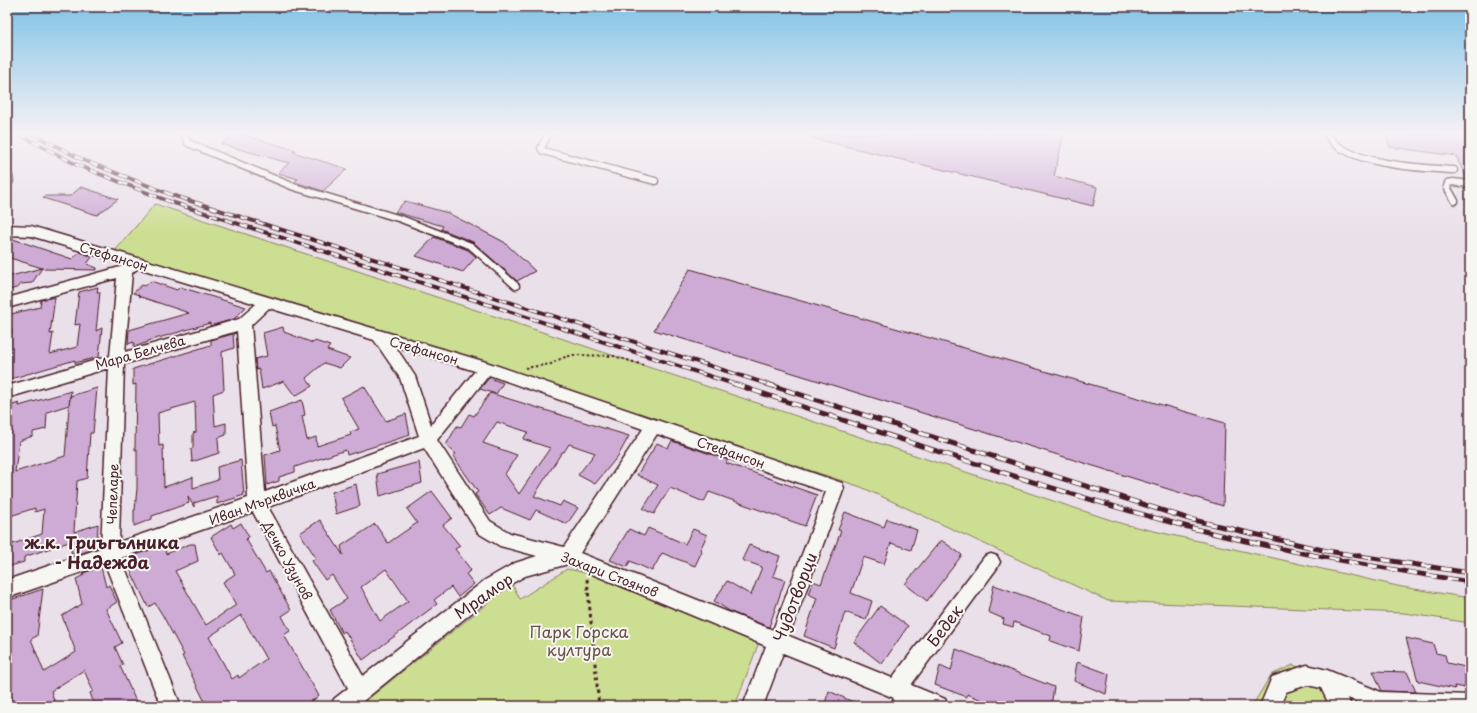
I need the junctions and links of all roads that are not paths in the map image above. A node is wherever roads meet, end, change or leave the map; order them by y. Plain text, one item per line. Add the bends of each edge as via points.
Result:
1 (246, 167) edge
2 (604, 167) edge
3 (1418, 167) edge
4 (1454, 170) dead end
5 (7, 175) edge
6 (655, 181) dead end
7 (1470, 184) edge
8 (7, 186) edge
9 (1455, 201) dead end
10 (7, 230) edge
11 (130, 267) junction
12 (516, 286) dead end
13 (267, 302) junction
14 (7, 303) edge
15 (244, 323) junction
16 (380, 337) junction
17 (117, 359) junction
18 (486, 368) junction
19 (7, 392) edge
20 (654, 425) junction
21 (428, 440) junction
22 (836, 488) joint
23 (257, 503) junction
24 (110, 554) junction
25 (568, 556) junction
26 (991, 562) dead end
27 (7, 589) edge
28 (778, 641) junction
29 (1327, 680) junction
30 (360, 690) junction
31 (897, 697) edge
32 (171, 706) edge
33 (341, 706) edge
34 (753, 706) edge
35 (938, 706) edge
36 (1270, 706) edge
37 (1340, 706) edge
38 (1470, 706) edge

1 - 12 lane via 294,187 401,219 471,246
2 - 6 lane
3 - 4 lane
5 - 8 lane via 10,181
7 - 9 lane via 1448,183
10 - 11 street, Стефансон via 31,231
11 - 13 street, Стефансон
11 - 14 street
11 - 17 street, Чепеларе
13 - 15 street, Мара Белчева
13 - 16 street, Стефансон
15 - 17 street, Мара Белчева
15 - 23 street, Дечко Узунов
16 - 18 street, Стефансон
16 - 21 street, Захари Стоянов via 407,376
17 - 19 street, Мара Белчева
17 - 24 street, Чепеларе
18 - 20 street, Стефансон
18 - 21 street
20 - 22 street, Стефансон
20 - 25 street
21 - 23 street, Иван Мърквичка
21 - 25 street, Захари Стоянов via 484,527 506,540
22 - 28 street, Чудотворци
23 - 24 street, Иван Мърквичка
23 - 30 street, Дечко Узунов
24 - 27 street, Иван Мърквичка
24 - 32 street, Чепеларе
25 - 28 street, Захари Стоянов
25 - 30 street, Мрамор via 521,569 491,586
26 - 31 street, Бедек
28 - 31 street, Захари Стоянов
28 - 34 street, Чудотворци
29 - 36 street via 1307,675 1279,684
29 - 37 street
29 - 38 street via 1380,702
30 - 33 street, Мрамор
31 - 35 street, Захари Стоянов

